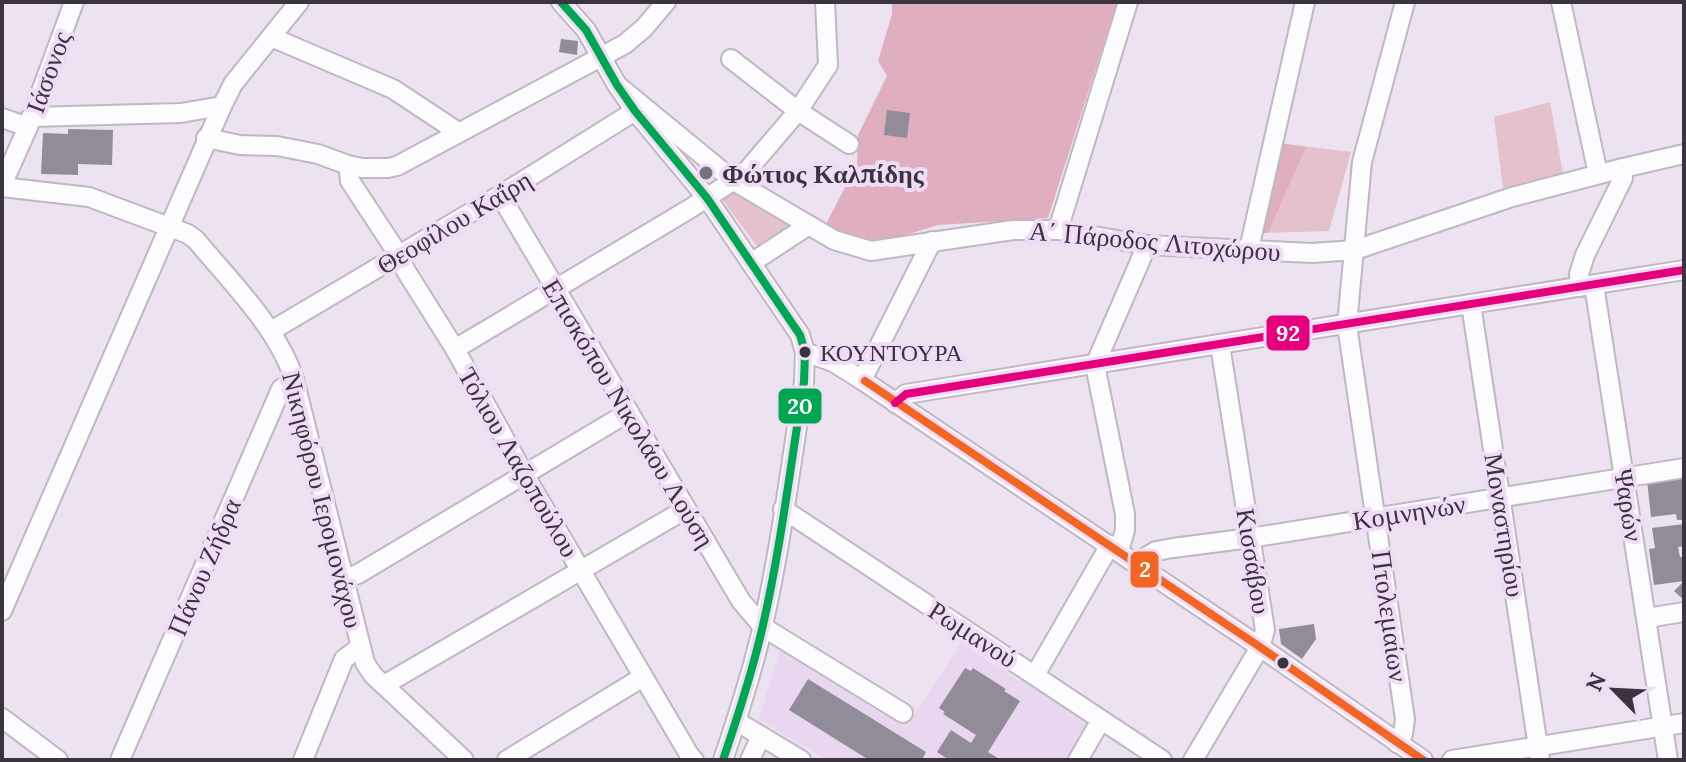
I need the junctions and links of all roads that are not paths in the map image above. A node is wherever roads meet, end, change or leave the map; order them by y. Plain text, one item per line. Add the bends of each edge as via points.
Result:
1 (74, 2) edge
2 (299, 2) edge
3 (561, 2) edge
4 (666, 2) edge
5 (825, 2) edge
6 (1128, 2) edge
7 (1305, 2) edge
8 (1397, 2) edge
9 (1405, 2) edge
10 (1418, 2) edge
11 (1561, 2) edge
12 (271, 37) junction
13 (601, 58) junction
14 (731, 59) dead end
15 (617, 85) junction
16 (222, 106) junction
17 (635, 111) junction
18 (798, 111) junction
19 (2, 118) edge
20 (30, 122) junction
21 (458, 132) junction
22 (206, 138) junction
23 (849, 144) dead end
24 (1684, 154) edge
25 (348, 165) junction
26 (1623, 168) junction
27 (1598, 174) junction
28 (734, 181) junction
29 (2, 186) edge
30 (502, 194) junction
31 (707, 198) junction
32 (809, 225) junction
33 (168, 226) junction
34 (1058, 230) junction
35 (932, 241) junction
36 (1147, 245) junction
37 (1249, 249) junction
38 (1355, 250) junction
39 (398, 254) junction
40 (751, 263) junction
41 (1684, 270) edge
42 (1587, 286) junction
43 (556, 289) junction
44 (1471, 304) junction
45 (1347, 325) junction
46 (271, 331) junction
47 (1220, 345) junction
48 (455, 349) junction
49 (805, 352) junction
50 (1095, 365) junction
51 (294, 379) junction
52 (862, 380) junction
53 (895, 403) junction
54 (629, 412) junction
55 (1684, 468) edge
56 (524, 474) junction
57 (1624, 477) junction
58 (1500, 497) junction
59 (686, 509) junction
60 (783, 509) junction
61 (1376, 518) junction
62 (1250, 538) junction
63 (1114, 548) junction
64 (1136, 563) junction
65 (581, 570) junction
66 (344, 579) junction
67 (2, 611) edge
68 (1684, 612) edge
69 (1647, 618) junction
70 (763, 627) junction
71 (360, 647) junction
72 (1260, 647) junction
73 (1035, 675) junction
74 (643, 677) junction
75 (384, 685) junction
76 (903, 713) dead end
77 (2, 718) edge
78 (1101, 720) junction
79 (736, 721) junction
80 (1684, 723) edge
81 (1664, 726) junction
82 (761, 736) junction
83 (1397, 743) junction
84 (1539, 753) edge
85 (58, 760) edge
86 (120, 760) edge
87 (303, 760) edge
88 (464, 760) edge
89 (507, 760) edge
90 (694, 760) edge
91 (723, 760) edge
92 (750, 760) edge
93 (801, 760) edge
94 (1078, 760) edge
95 (1162, 760) edge
96 (1193, 760) edge
97 (1423, 760) edge
98 (1452, 760) edge
99 (1668, 760) edge

1 - 20 street, Ιάσονος
2 - 12 street
3 - 13 street via 586,30
4 - 13 street via 644,28
5 - 18 street via 828,65
6 - 34 street
7 - 37 street
8 - 9 street
9 - 10 street
9 - 38 street, Πτολεμαίων via 1362,162
11 - 27 street
12 - 16 street
12 - 21 street via 393,89
13 - 15 street
13 - 21 street
14 - 18 street
15 - 17 street
15 - 28 street, Α΄ Πάροδος Λιτοχώρου
16 - 20 street
16 - 22 street
17 - 30 street, Θεοφίλου Καΐρη
17 - 31 street
18 - 23 street
18 - 28 street
19 - 20 street
20 - 29 street, Ιάσονος
21 - 25 street via 397,166
22 - 25 street via 277,146
22 - 33 street
24 - 26 street, Α΄ Πάροδος Λιτοχώρου
25 - 39 street, Τόλιου Λαζοπούλου via 350,181
26 - 27 street, Α΄ Πάροδος Λιτοχώρου
26 - 42 street, Ψαρών via 1579,274
27 - 38 street, Α΄ Πάροδος Λιτοχώρου
28 - 31 street
28 - 32 street, Α΄ Πάροδος Λιτοχώρου
29 - 33 street, Νικηφόρου Ιερομονάχου via 89,197
30 - 39 street, Θεοφίλου Καΐρη
30 - 43 street, Επισκόπου Νικολάου Λούση
31 - 40 street
31 - 43 street
32 - 35 street, Α΄ Πάροδος Λιτοχώρου via 834,240 871,251
32 - 40 street
33 - 46 street, Νικηφόρου Ιερομονάχου via 196,240
33 - 67 street
34 - 35 street, Α΄ Πάροδος Λιτοχώρου
34 - 36 street, Α΄ Πάροδος Λιτοχώρου
35 - 52 street
36 - 37 street, Α΄ Πάροδος Λιτοχώρου
36 - 50 street
37 - 38 street, Α΄ Πάροδος Λιτοχώρου
38 - 45 street, Πτολεμαίων
39 - 46 street, Θεοφίλου Καΐρη
39 - 48 street, Τόλιου Λαζοπούλου
40 - 49 street via 800,335
41 - 42 street
42 - 44 street
42 - 57 street, Ψαρών
43 - 48 street
43 - 54 street, Επισκόπου Νικολάου Λούση
44 - 45 street
44 - 58 street, Μοναστηρίου
45 - 47 street
45 - 61 street, Πτολεμαίων
46 - 51 street, Νικηφόρου Ιερομονάχου
47 - 50 street
47 - 62 street, Κισσάβου
48 - 56 street, Τόλιου Λαζοπούλου
49 - 52 street
49 - 60 street
50 - 53 street via 906,394
50 - 63 street via 1125,514 1125,530
51 - 66 street, Νικηφόρου Ιερομονάχου
51 - 86 street, Πάνου Ζήδρα via 281,389
52 - 53 street
53 - 63 street
54 - 56 street
54 - 59 street, Επισκόπου Νικολάου Λούση
55 - 57 street, Κομνηνών
56 - 65 street, Τόλιου Λαζοπούλου
56 - 66 street
57 - 58 street, Κομνηνών
57 - 69 street, Ψαρών
58 - 61 street, Κομνηνών
58 - 84 street, Μοναστηρίου
59 - 65 street
59 - 70 street, Επισκόπου Νικολάου Λούση via 741,601
60 - 70 street
60 - 73 street, Ρωμανού
61 - 62 street, Κομνηνών
61 - 83 street, Πτολεμαίων via 1405,719
62 - 64 street, Κομνηνών via 1156,551
62 - 72 street, Κισσάβου via 1265,630
63 - 64 street
63 - 73 street
64 - 72 street
65 - 74 street, Τόλιου Λαζοπούλου
65 - 75 street
66 - 71 street, Νικηφόρου Ιερομονάχου
68 - 69 street
69 - 81 street, Ψαρών
70 - 76 street, Επισκόπου Νικολάου Λούση
70 - 79 street
71 - 75 street, Νικηφόρου Ιερομονάχου via 365,663
71 - 87 street via 344,659
72 - 83 street
72 - 96 street, Κισσάβου
73 - 78 street, Ρωμανού
74 - 89 street
74 - 90 street, Τόλιου Λαζοπούλου
75 - 88 street, Νικηφόρου Ιερομονάχου
77 - 85 street
78 - 94 street
78 - 95 street, Ρωμανού
79 - 82 street
79 - 91 street
80 - 81 street
81 - 84 street
81 - 99 street, Ψαρών
82 - 92 street
82 - 93 street
83 - 97 street
84 - 98 street

